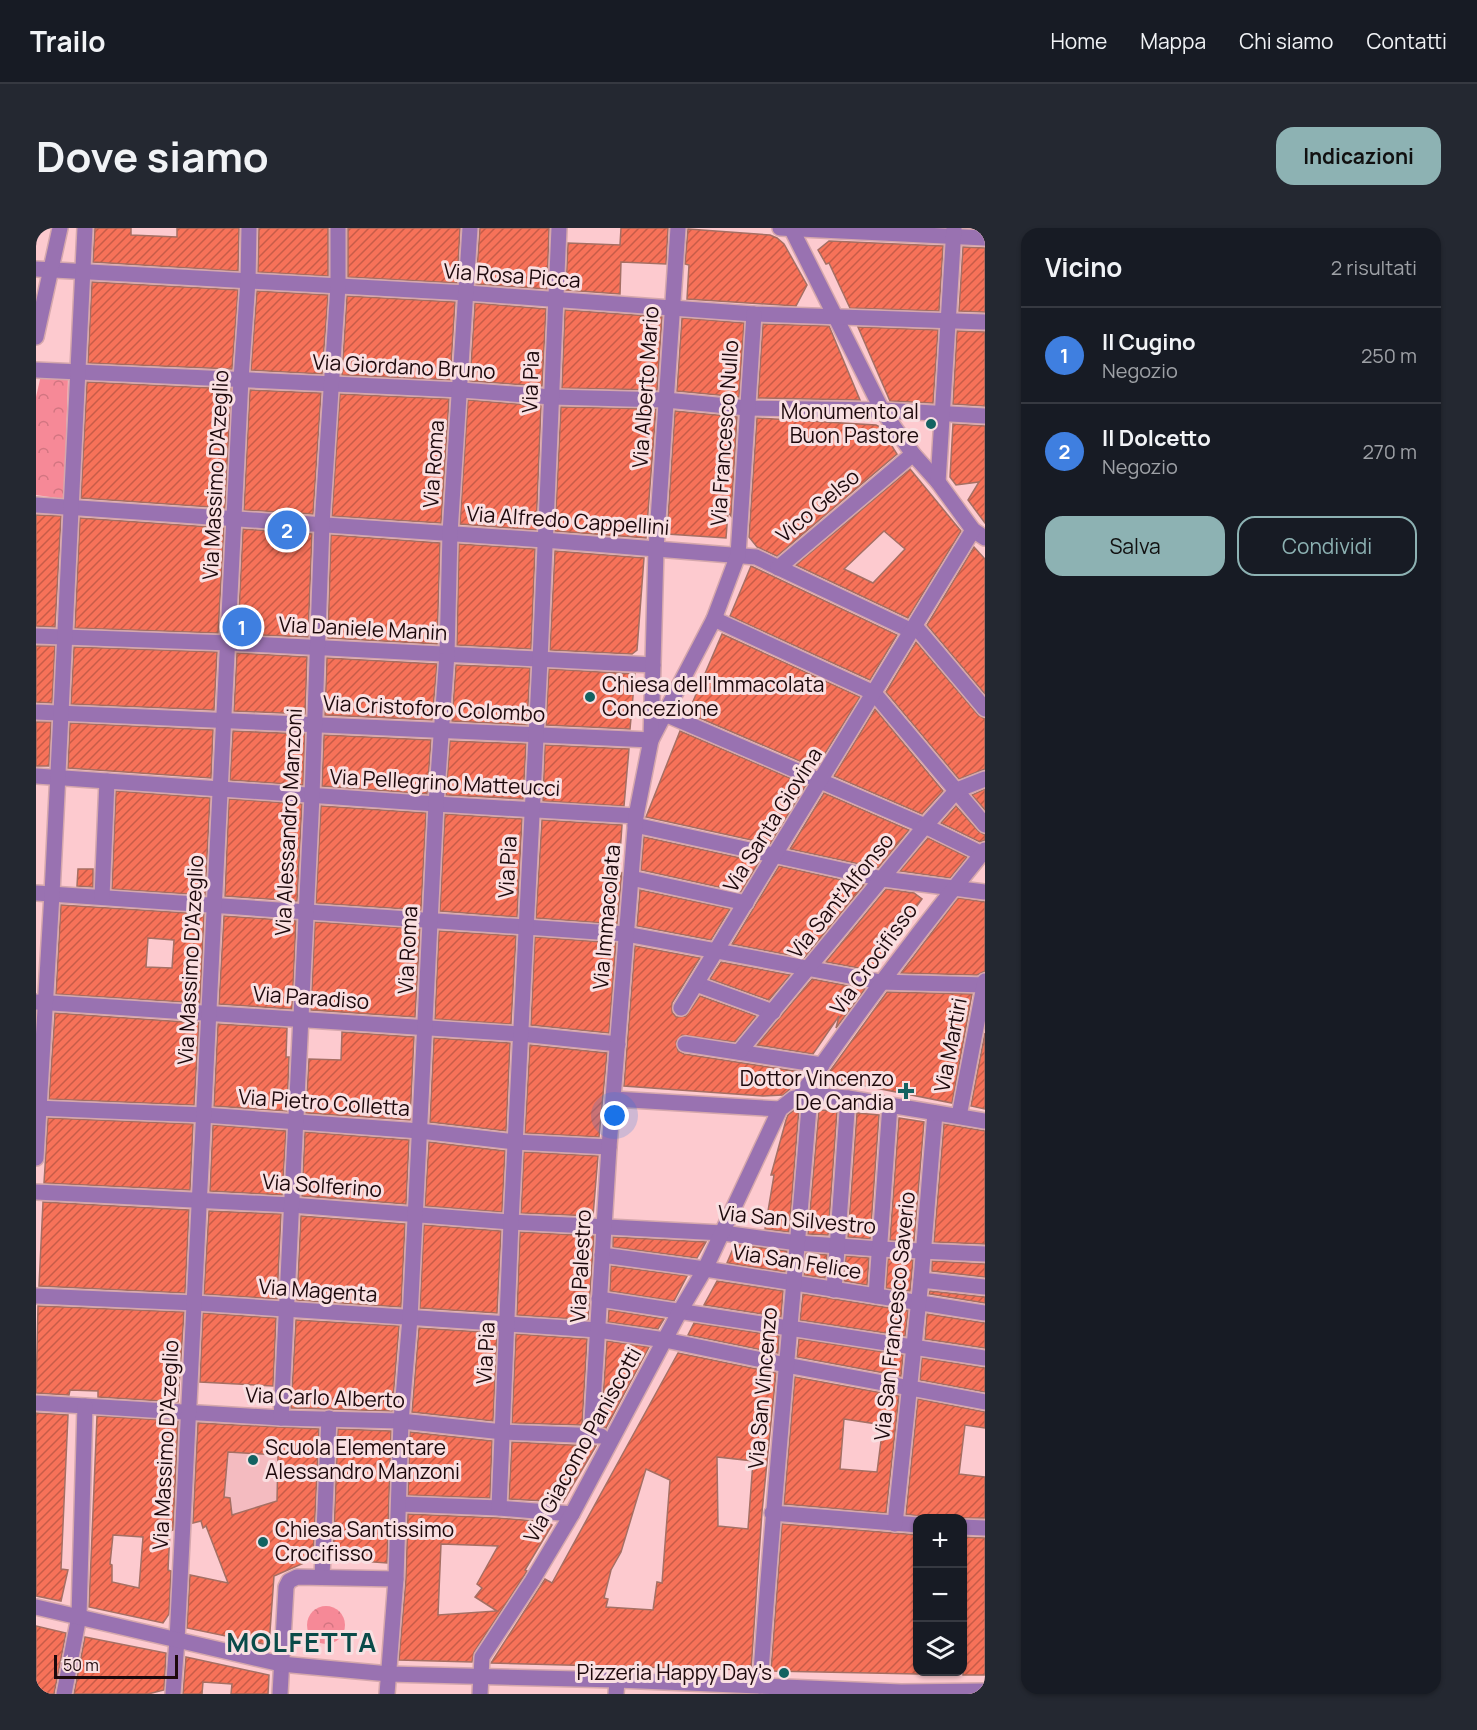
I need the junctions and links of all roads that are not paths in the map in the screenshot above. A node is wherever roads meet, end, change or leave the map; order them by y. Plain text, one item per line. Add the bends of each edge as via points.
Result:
1 (60, 228) edge
2 (85, 228) edge
3 (249, 228) edge
4 (338, 228) edge
5 (470, 228) edge
6 (559, 228) edge
7 (678, 228) edge
8 (788, 228) edge
9 (954, 232) edge
10 (985, 238) edge
11 (43, 269) edge
12 (83, 272) junction
13 (248, 281) junction
14 (338, 286) junction
15 (467, 293) junction
16 (555, 300) junction
17 (672, 308) junction
18 (754, 314) junction
19 (837, 318) junction
20 (949, 320) junction
21 (985, 322) edge
22 (36, 337) edge
23 (36, 370) edge
24 (79, 371) junction
25 (241, 379) junction
26 (333, 384) junction
27 (460, 390) junction
28 (552, 397) junction
29 (666, 400) junction
30 (747, 408) junction
31 (882, 410) junction
32 (942, 413) junction
33 (985, 416) edge
34 (913, 454) junction
35 (938, 482) junction
36 (36, 505) edge
37 (72, 508) junction
38 (236, 518) junction
39 (322, 524) junction
40 (450, 533) junction
41 (979, 534) edge
42 (544, 540) junction
43 (656, 549) junction
44 (738, 555) junction
45 (778, 568) junction
46 (714, 619) junction
47 (914, 629) junction
48 (36, 636) edge
49 (65, 637) junction
50 (229, 644) junction
51 (319, 648) junction
52 (447, 654) junction
53 (540, 660) junction
54 (653, 665) junction
55 (874, 693) junction
56 (985, 709) edge
57 (36, 712) edge
58 (60, 713) junction
59 (665, 714) junction
60 (225, 720) junction
61 (315, 724) junction
62 (441, 729) junction
63 (535, 734) junction
64 (651, 740) junction
65 (36, 776) edge
66 (58, 777) junction
67 (985, 779) edge
68 (107, 781) junction
69 (821, 782) junction
70 (221, 788) junction
71 (957, 790) junction
72 (312, 796) junction
73 (436, 804) junction
74 (532, 808) junction
75 (635, 820) junction
76 (985, 825) edge
77 (925, 826) junction
78 (983, 852) edge
79 (774, 855) junction
80 (631, 878) junction
81 (883, 879) junction
82 (952, 889) junction
83 (985, 892) edge
84 (36, 893) edge
85 (52, 894) junction
86 (102, 897) junction
87 (746, 903) junction
88 (215, 906) junction
89 (306, 913) junction
90 (431, 920) junction
91 (526, 928) junction
92 (626, 934) junction
93 (716, 952) junction
94 (807, 970) junction
95 (881, 982) junction
96 (696, 984) junction
97 (985, 984) edge
98 (40, 1002) edge
99 (681, 1008) dead end
100 (210, 1012) junction
101 (773, 1012) junction
102 (301, 1018) junction
103 (425, 1028) junction
104 (522, 1034) junction
105 (618, 1044) junction
106 (685, 1044) dead end
107 (739, 1052) junction
108 (822, 1065) junction
109 (805, 1095) junction
110 (848, 1098) junction
111 (614, 1099) junction
112 (890, 1105) junction
113 (37, 1109) edge
114 (780, 1109) junction
115 (935, 1113) junction
116 (204, 1115) junction
117 (959, 1116) junction
118 (985, 1121) edge
119 (296, 1122) junction
120 (420, 1131) junction
121 (515, 1142) junction
122 (609, 1147) junction
123 (36, 1158) edge
124 (36, 1192) edge
125 (200, 1199) junction
126 (291, 1205) junction
127 (415, 1214) junction
128 (511, 1222) junction
129 (604, 1227) junction
130 (723, 1233) junction
131 (798, 1243) junction
132 (837, 1245) junction
133 (880, 1249) junction
134 (923, 1251) junction
135 (985, 1254) edge
136 (602, 1255) junction
137 (705, 1269) junction
138 (921, 1280) junction
139 (794, 1283) junction
140 (985, 1287) edge
141 (834, 1290) junction
142 (36, 1296) edge
143 (876, 1296) junction
144 (599, 1299) junction
145 (195, 1303) junction
146 (918, 1304) junction
147 (286, 1310) junction
148 (680, 1311) junction
149 (985, 1313) edge
150 (410, 1318) junction
151 (508, 1324) junction
152 (790, 1328) junction
153 (598, 1330) junction
154 (664, 1340) junction
155 (913, 1347) junction
156 (985, 1358) edge
157 (786, 1365) junction
158 (909, 1387) junction
159 (985, 1402) edge
160 (36, 1403) edge
161 (85, 1406) junction
162 (189, 1412) junction
163 (281, 1418) junction
164 (329, 1418) junction
165 (401, 1421) junction
166 (503, 1432) junction
167 (591, 1436) junction
168 (613, 1437) junction
169 (399, 1504) junction
170 (500, 1508) junction
171 (772, 1513) junction
172 (572, 1514) junction
173 (895, 1524) junction
174 (913, 1525) edge
175 (967, 1527) edge
176 (985, 1528) edge
177 (322, 1577) junction
178 (396, 1579) junction
179 (36, 1607) edge
180 (79, 1616) junction
181 (177, 1640) junction
182 (281, 1664) junction
183 (389, 1674) junction
184 (481, 1676) junction
185 (760, 1686) junction
186 (617, 1687) edge
187 (778, 1690) edge
188 (837, 1691) edge
189 (985, 1691) edge
190 (901, 1693) edge
191 (64, 1694) edge
192 (173, 1694) edge
193 (280, 1694) edge
194 (387, 1694) edge
195 (480, 1694) edge

1 - 11 street
2 - 12 street
3 - 13 street, Via Massimo D'Azeglio
4 - 14 street, Via Alessandro Manzoni
5 - 15 street, Via Roma
6 - 16 street, Via Pia
7 - 17 street, Via Alberto Mario
8 - 9 street
8 - 19 street
9 - 10 street
9 - 20 street
11 - 12 street, Via Rosa Picca
11 - 22 street
12 - 13 street, Via Rosa Picca
12 - 24 street
13 - 14 street, Via Rosa Picca
13 - 25 street, Via Massimo D'Azeglio
14 - 15 street, Via Rosa Picca
14 - 26 street, Via Alessandro Manzoni
15 - 16 street, Via Rosa Picca
15 - 27 street, Via Roma
16 - 17 street, Via Rosa Picca
16 - 28 street, Via Pia
17 - 18 street, Via Rosa Picca
17 - 29 street, Via Alberto Mario
18 - 19 street, Via Rosa Picca
18 - 30 street, Via Francesco Nullo
19 - 20 street, Via Rosa Picca
19 - 31 street
20 - 21 street, Via Rosa Picca
20 - 32 street
23 - 24 street, Via Giordano Bruno
24 - 25 street, Via Giordano Bruno
24 - 37 street
25 - 26 street, Via Giordano Bruno
25 - 38 street, Via Massimo D'Azeglio
26 - 27 street, Via Giordano Bruno
26 - 39 street, Via Alessandro Manzoni
27 - 28 street, Via Giordano Bruno
27 - 40 street, Via Roma
28 - 29 street, Via Giordano Bruno
28 - 42 street, Via Pia
29 - 30 street, Via Giordano Bruno
29 - 43 street, Via Alberto Mario
30 - 31 street, Via Giordano Bruno
30 - 44 street, Via Francesco Nullo
31 - 32 street, Via Giordano Bruno
31 - 34 street
32 - 33 street, Via Giordano Bruno
32 - 35 street
34 - 35 street
34 - 45 street, Vico Gelso
35 - 41 street
36 - 37 street, Via Alfredo Cappellini
37 - 38 street, Via Alfredo Cappellini
37 - 49 street
38 - 39 street, Via Alfredo Cappellini
38 - 50 street, Via Massimo D'Azeglio
39 - 40 street, Via Alfredo Cappellini
39 - 51 street, Via Alessandro Manzoni
40 - 42 street, Via Alfredo Cappellini
40 - 52 street, Via Roma
41 - 47 street, Via Santa Giovina
42 - 43 street, Via Alfredo Cappellini
42 - 53 street, Via Pia
43 - 44 street, Via Alfredo Cappellini
43 - 54 street, Via Immacolata
44 - 45 street, Via Alfredo Cappellini via 756,557
44 - 46 street, Via Immacolata
45 - 47 street, Via Alfredo Cappellini
46 - 55 street
46 - 59 street, Via Immacolata
47 - 55 street, Via Santa Giovina
47 - 56 street
48 - 49 street, Via Daniele Manin
49 - 50 street, Via Daniele Manin
49 - 58 street
50 - 51 street, Via Daniele Manin
50 - 60 street, Via Massimo D'Azeglio
51 - 52 street, Via Daniele Manin
51 - 61 street, Via Alessandro Manzoni
52 - 53 street, Via Daniele Manin
52 - 62 street, Via Roma
53 - 54 street, Via Daniele Manin
53 - 63 street, Via Pia
54 - 64 street, Via Immacolata
55 - 69 street, Via Santa Giovina
55 - 71 street
57 - 58 street, Via Cristoforo Colombo
58 - 60 street, Via Cristoforo Colombo
58 - 66 street
59 - 64 street, Via Immacolata
59 - 69 street
60 - 61 street, Via Cristoforo Colombo
60 - 70 street, Via Massimo D'Azeglio
61 - 62 street, Via Cristoforo Colombo
61 - 72 street, Via Alessandro Manzoni
62 - 63 street, Via Cristoforo Colombo
62 - 73 street, Via Roma
63 - 64 street, Via Cristoforo Colombo
63 - 74 street, Via Pia
64 - 75 street, Via Immacolata
65 - 66 street, Via Pellegrino Matteucci
66 - 68 street, Via Pellegrino Matteucci
66 - 85 street
67 - 71 street, Via Sant'Alfonso
68 - 70 street, Via Pellegrino Matteucci
68 - 86 street
69 - 77 street
69 - 79 street, Via Santa Giovina
70 - 72 street, Via Pellegrino Matteucci
70 - 88 street, Via Massimo D'Azeglio
71 - 76 street
71 - 77 street, Via Sant'Alfonso
72 - 73 street, Via Pellegrino Matteucci
72 - 89 street, Via Alessandro Manzoni
73 - 74 street, Via Pellegrino Matteucci
73 - 90 street, Via Roma
74 - 75 street, Via Pellegrino Matteucci
74 - 91 street, Via Pia
75 - 79 street, Via Pellegrino Matteucci
75 - 80 street, Via Immacolata
77 - 78 street
77 - 81 street, Via Sant'Alfonso
78 - 82 street, Via Crocifisso
79 - 81 street, Via Pellegrino Matteucci
79 - 87 street, Via Santa Giovina
80 - 87 street
80 - 92 street, Via Immacolata
81 - 82 street, Via Pellegrino Matteucci
81 - 94 street, Via Sant'Alfonso
82 - 83 street, Via Pellegrino Matteucci
82 - 95 street, Via Crocifisso
84 - 85 street
85 - 86 street
85 - 98 street
86 - 88 street
87 - 93 street, Via Santa Giovina
88 - 89 street
88 - 100 street, Via Massimo D'Azeglio
89 - 90 street
89 - 102 street, Via Alessandro Manzoni
90 - 91 street
90 - 103 street, Via Roma
91 - 92 street
91 - 104 street, Via Pia
92 - 93 street
92 - 105 street, Via Immacolata
93 - 94 street
93 - 96 street, Via Santa Giovina
94 - 95 street
94 - 101 street, Via Sant'Alfonso
95 - 97 street
95 - 108 street, Via Crocifisso
96 - 99 street, Via Santa Giovina
96 - 101 street
97 - 117 street, Via Martiri
98 - 100 street, Via Paradiso
98 - 113 street
100 - 102 street, Via Paradiso
100 - 116 street, Via Massimo D'Azeglio
101 - 107 street, Via Sant'Alfonso
102 - 103 street, Via Paradiso
102 - 119 street, Via Alessandro Manzoni
103 - 104 street, Via Paradiso
103 - 120 street, Via Roma
104 - 105 street, Via Paradiso
104 - 121 street, Via Pia
105 - 111 street, Via Immacolata
106 - 107 street
107 - 108 street
108 - 109 street, Via Crocifisso
109 - 110 street
109 - 114 street
109 - 131 street, Via San Vincenzo
110 - 112 street
110 - 132 street
111 - 114 street
111 - 122 street, Via Palestro
112 - 115 street
112 - 133 street
113 - 116 street, Via Pietro Colletta
113 - 123 street
114 - 130 street, Via Giacomo Paniscotti
115 - 117 street
115 - 134 street, Via San Francesco Saverio
116 - 119 street, Via Pietro Colletta
116 - 125 street, Via Massimo D'Azeglio
117 - 118 street
119 - 120 street, Via Pietro Colletta
119 - 126 street, Via Alessandro Manzoni
120 - 121 street, Via Pietro Colletta
120 - 127 street, Via Roma
121 - 122 street, Via Pietro Colletta
121 - 128 street, Via Pia
122 - 129 street, Via Palestro
124 - 125 street, Via Solferino
125 - 126 street, Via Solferino
125 - 145 street, Via Massimo D'Azeglio
126 - 127 street, Via Solferino
126 - 147 street, Via Alessandro Manzoni
127 - 128 street, Via Solferino
127 - 150 street, Via Roma
128 - 129 street, Via Solferino
128 - 151 street, Via Pia
129 - 130 street, Via San Silvestro
129 - 136 street, Via Palestro
130 - 131 street, Via San Silvestro
130 - 137 street, Via Giacomo Paniscotti
131 - 132 street, Via San Silvestro
131 - 139 street, Via San Vincenzo
132 - 133 street, Via San Silvestro
132 - 141 street
133 - 134 street, Via San Silvestro
133 - 143 street
134 - 135 street, Via San Silvestro
134 - 138 street, Via San Francesco Saverio
136 - 137 street, Via San Felice
136 - 144 street, Via Palestro
137 - 139 street, Via San Felice
137 - 148 street, Via Giacomo Paniscotti
138 - 140 street
138 - 146 street, Via San Francesco Saverio
139 - 141 street, Via San Felice
139 - 152 street, Via San Vincenzo
141 - 143 street, Via San Felice
142 - 145 street, Via Magenta
143 - 146 street, Via San Felice
144 - 148 street
144 - 153 street, Via Palestro
145 - 147 street, Via Magenta
145 - 162 street, Via Massimo D'Azeglio
146 - 149 street, Via San Felice
146 - 155 street, Via San Francesco Saverio
147 - 150 street, Via Magenta
147 - 163 street, Via Alessandro Manzoni
148 - 152 street
148 - 154 street, Via Giacomo Paniscotti
150 - 151 street, Via Magenta
150 - 165 street, Via Roma
151 - 153 street, Via Magenta
151 - 166 street, Via Pia
152 - 155 street
152 - 157 street, Via San Vincenzo
153 - 154 street, Via Magenta
153 - 167 street, Via Palestro
154 - 157 street, Via Magenta
154 - 168 street, Via Giacomo Paniscotti
155 - 156 street
155 - 158 street, Via San Francesco Saverio
157 - 158 street, Via Magenta
157 - 171 street, Via San Vincenzo
158 - 159 street, Via Magenta
158 - 173 street, Via San Francesco Saverio
160 - 161 street, Via Carlo Alberto
161 - 162 street, Via Carlo Alberto
161 - 180 street
162 - 163 street, Via Carlo Alberto
162 - 181 street, Via Massimo D'Azeglio
163 - 164 street, Via Carlo Alberto
164 - 165 street, Via Carlo Alberto
164 - 177 street
165 - 166 street, Via Carlo Alberto
165 - 169 street, Via Roma
166 - 167 street, Via Carlo Alberto
166 - 170 street, Via Pia
167 - 168 street, Via Carlo Alberto
168 - 172 street, Via Giacomo Paniscotti
169 - 170 street
169 - 178 street, Via Roma
170 - 172 street
171 - 173 street
171 - 185 street, Via San Vincenzo
172 - 184 street, Via Giacomo Paniscotti via 482,1657
173 - 174 street
175 - 176 street
177 - 178 street
177 - 182 street via 297,1577 286,1587
178 - 183 street, Via Roma
179 - 180 street
180 - 181 street
180 - 191 street
181 - 182 street
181 - 192 street, Via Massimo D'Azeglio
182 - 183 street
182 - 193 street
183 - 184 street
183 - 194 street, Via Roma
184 - 186 street
184 - 195 street, Via Giacomo Paniscotti
185 - 186 street
185 - 187 street
187 - 188 street
188 - 190 street
189 - 190 street

